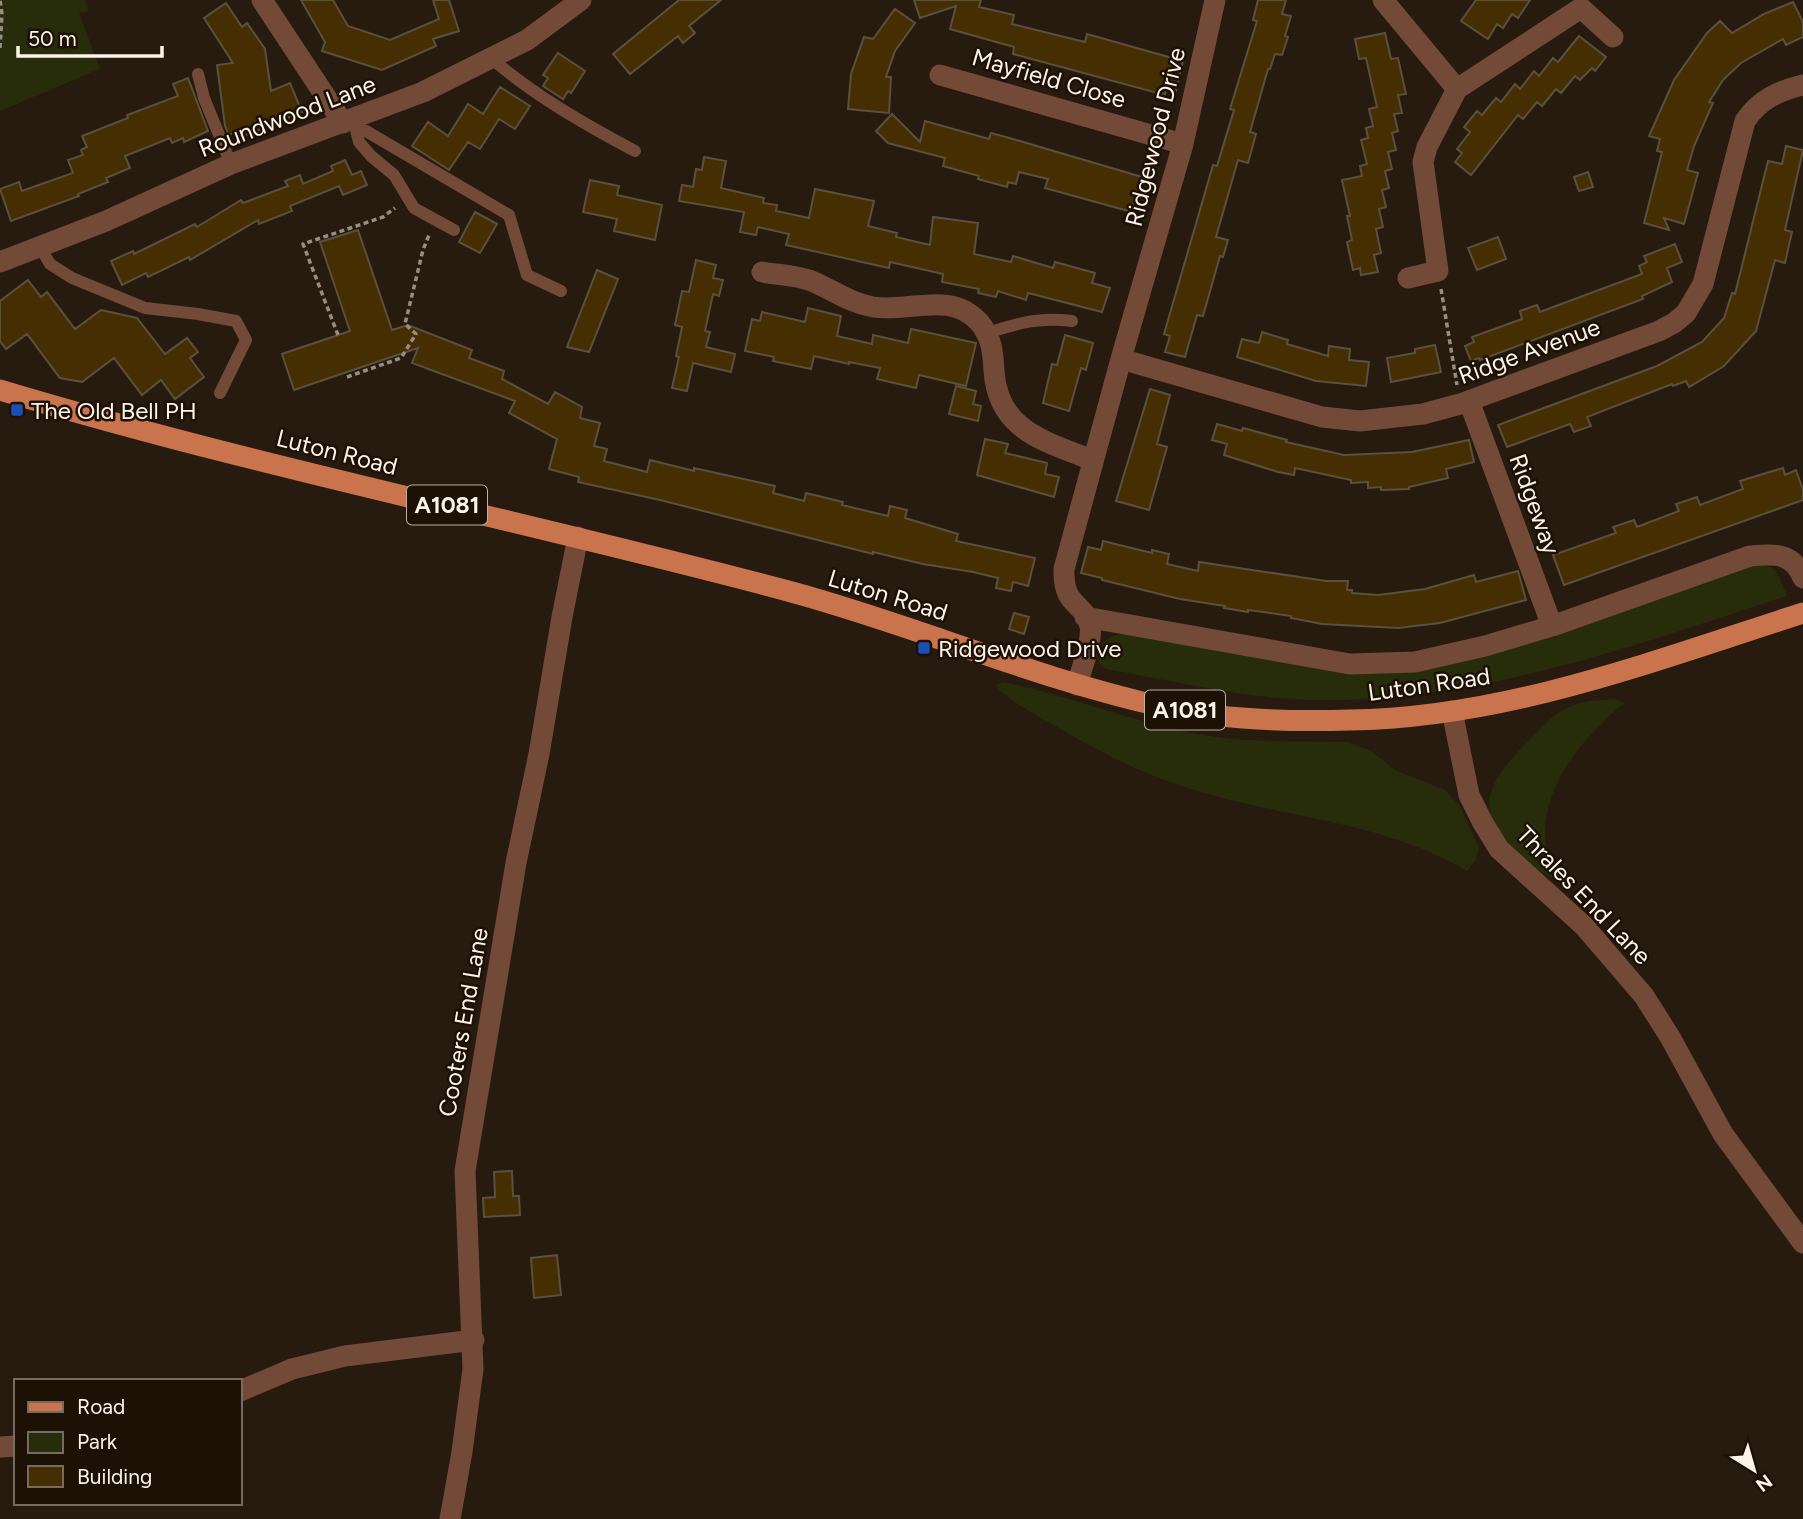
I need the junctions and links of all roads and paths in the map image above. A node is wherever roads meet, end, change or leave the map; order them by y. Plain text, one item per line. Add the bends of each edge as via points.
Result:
1 (0, 0) edge
2 (262, 0) edge
3 (582, 0) edge
4 (1215, 0) edge
5 (1383, 0) edge
6 (1613, 37) dead end
7 (0, 48) edge
8 (492, 59) junction
9 (198, 74) dead end
10 (940, 75) dead end
11 (1802, 85) edge
12 (1457, 89) junction
13 (350, 124) junction
14 (1183, 144) junction
15 (635, 151) dead end
16 (231, 164) junction
17 (408, 198) junction
18 (436, 220) junction
19 (454, 230) dead end
20 (40, 247) junction
21 (0, 262) edge
22 (1438, 271) junction
23 (762, 272) dead end
24 (1408, 278) dead end
25 (561, 291) dead end
26 (1072, 321) dead end
27 (987, 333) junction
28 (338, 335) dead end
29 (1121, 359) junction
30 (347, 377) dead end
31 (0, 390) edge
32 (220, 393) dead end
33 (1464, 402) junction
34 (1092, 460) junction
35 (578, 537) junction
36 (1803, 578) edge
37 (1803, 613) edge
38 (1086, 617) junction
39 (1552, 626) junction
40 (1077, 685) junction
41 (1452, 711) junction
42 (1803, 1243) edge
43 (474, 1340) junction
44 (242, 1390) edge
45 (450, 1519) edge

1 - 7 path
2 - 13 street
3 - 8 street, Roundwood Lane
4 - 14 street, Ridgewood Drive
5 - 12 street
6 - 12 street via 1581,8
8 - 13 street, Roundwood Lane
8 - 15 lane via 594,130
9 - 16 lane
10 - 14 street, Mayfield Close
11 - 33 street, Ridge Avenue via 1767,97 1745,121 1703,284 1686,313 1659,331
12 - 22 street via 1423,162
13 - 16 street, Roundwood Lane
13 - 17 lane via 359,142 394,175
13 - 25 lane via 509,215 527,275
14 - 29 street, Ridgewood Drive
16 - 20 street, Roundwood Lane
17 - 18 lane via 414,208
17 - 28 path via 383,216 303,244
18 - 19 lane
18 - 30 path via 423,250 405,324 416,334 401,358
20 - 21 street, Roundwood Lane
20 - 32 lane via 50,264 72,278 145,308 236,321 246,340
22 - 24 street
22 - 33 path
23 - 27 street via 812,281 875,307 953,305 978,321
26 - 27 lane via 1031,320
27 - 34 street via 993,346 995,383 1006,413 1028,434
29 - 33 street, Ridge Avenue via 1322,417 1396,418
29 - 34 street, Ridgewood Drive
31 - 35 main road, Luton Road / A1081 via 122,427
33 - 39 street, Ridgeway
34 - 38 street, Ridgewood Drive via 1064,569 1065,593
35 - 40 main road, Luton Road / A1081 via 794,593
35 - 43 street, Cooters End Lane via 516,863 465,1171
36 - 39 street, Luton Road via 1789,559 1774,554 1750,556
37 - 41 main road, Luton Road / A1081 via 1559,690
38 - 39 street, Luton Road via 1350,664 1415,662
38 - 40 street via 1091,635
40 - 41 main road, Luton Road / A1081 via 1167,708 1273,720 1353,720
41 - 42 street, Thrales End Lane via 1469,795 1499,849 1584,926 1644,996 1723,1134
43 - 44 street via 345,1356 292,1369
43 - 45 street, Cooters End Lane via 471,1394

